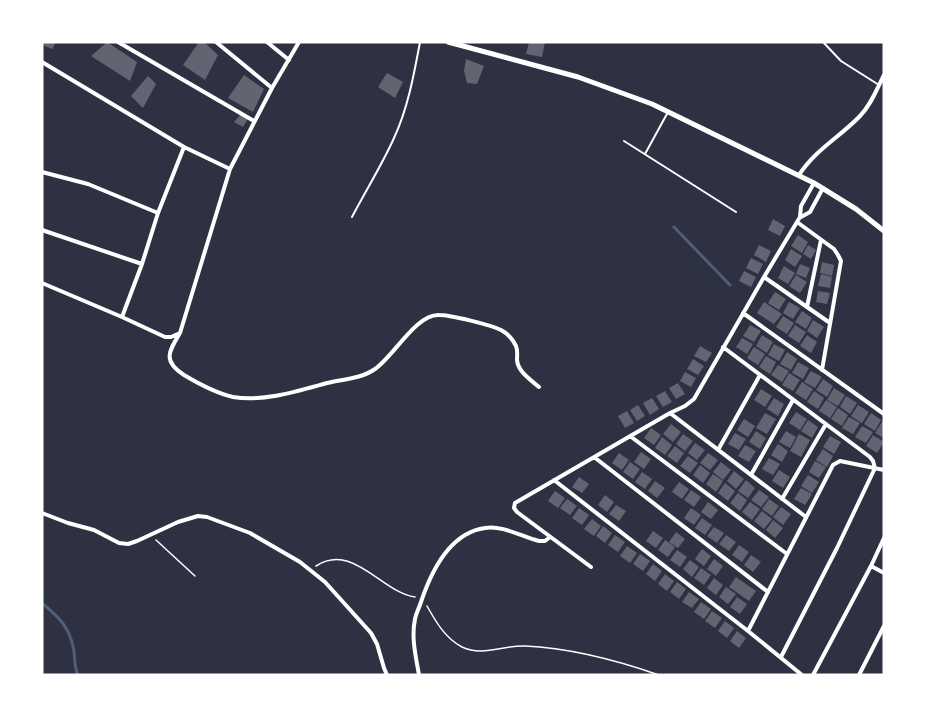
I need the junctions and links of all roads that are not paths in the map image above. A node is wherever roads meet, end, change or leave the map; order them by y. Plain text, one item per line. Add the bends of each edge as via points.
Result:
1 (118, 42) edge
2 (216, 42) edge
3 (267, 42) edge
4 (299, 42) edge
5 (420, 42) edge
6 (448, 42) edge
7 (823, 42) edge
8 (289, 60) junction
9 (42, 62) edge
10 (884, 75) edge
11 (879, 85) junction
12 (272, 88) junction
13 (668, 112) junction
14 (254, 121) junction
15 (624, 141) dead end
16 (184, 147) junction
17 (645, 154) junction
18 (230, 169) junction
19 (42, 172) edge
20 (799, 175) junction
21 (814, 183) junction
22 (824, 188) junction
23 (736, 212) dead end
24 (158, 213) junction
25 (352, 217) dead end
26 (800, 217) junction
27 (797, 222) junction
28 (42, 230) edge
29 (884, 231) edge
30 (821, 240) junction
31 (142, 264) junction
32 (764, 277) junction
33 (42, 283) edge
34 (807, 306) junction
35 (743, 313) junction
36 (122, 317) junction
37 (830, 323) junction
38 (180, 333) junction
39 (723, 347) junction
40 (822, 370) junction
41 (760, 375) junction
42 (539, 387) dead end
43 (793, 400) junction
44 (670, 413) junction
45 (884, 414) edge
46 (826, 424) junction
47 (630, 436) junction
48 (718, 450) junction
49 (594, 457) junction
50 (875, 468) junction
51 (884, 470) edge
52 (751, 475) junction
53 (554, 480) junction
54 (783, 499) junction
55 (42, 513) edge
56 (806, 517) junction
57 (550, 537) junction
58 (884, 538) edge
59 (787, 554) junction
60 (871, 566) junction
61 (591, 567) dead end
62 (884, 573) edge
63 (768, 592) junction
64 (884, 626) edge
65 (748, 630) junction
66 (781, 657) junction
67 (387, 675) edge
68 (419, 675) edge
69 (802, 675) edge
70 (813, 675) edge
71 (859, 675) edge

1 - 14 street
2 - 12 street
3 - 8 street
4 - 8 street
5 - 25 lane via 395,137
6 - 13 street via 578,77
7 - 11 lane via 841,61
8 - 12 street
9 - 16 street
10 - 11 street
11 - 20 street via 861,115 815,154
12 - 14 street
13 - 17 lane
13 - 20 street
14 - 18 street
15 - 17 lane
16 - 18 street
16 - 24 street
17 - 23 lane
18 - 38 street
19 - 24 street via 88,184
20 - 21 street
21 - 22 street
21 - 26 street via 801,206
22 - 26 street via 810,212
22 - 29 street
24 - 31 street
26 - 27 street
27 - 30 street
27 - 32 street
28 - 31 street
30 - 34 street
30 - 37 street via 834,249 841,261
31 - 36 street
32 - 34 street
32 - 35 street
33 - 36 street
34 - 37 street
35 - 39 street
35 - 40 street
36 - 38 street via 165,337
37 - 40 street
38 - 42 street via 170,349 173,366 214,390 250,398 297,392 364,375 388,358 420,321 428,316 448,316 502,330 516,346 523,374
39 - 41 street
39 - 44 street via 694,399
40 - 45 street
41 - 43 street
41 - 48 street
43 - 46 street
43 - 52 street
44 - 47 street
44 - 48 street
46 - 50 street via 870,457
46 - 54 street
47 - 49 street
47 - 59 street
48 - 52 street
49 - 53 street
49 - 63 street
50 - 51 street
50 - 56 street via 836,462
50 - 66 street
52 - 54 street
53 - 57 street via 516,502 513,508
53 - 65 street
54 - 56 street
55 - 67 street via 128,544 198,516 250,533 280,549 325,582 371,633
56 - 59 street
57 - 61 street
57 - 68 street via 539,541 485,528 449,548 430,578 415,619
58 - 60 street
59 - 63 street
60 - 62 street
60 - 70 street
63 - 65 street
64 - 71 street
65 - 66 street
66 - 69 street

